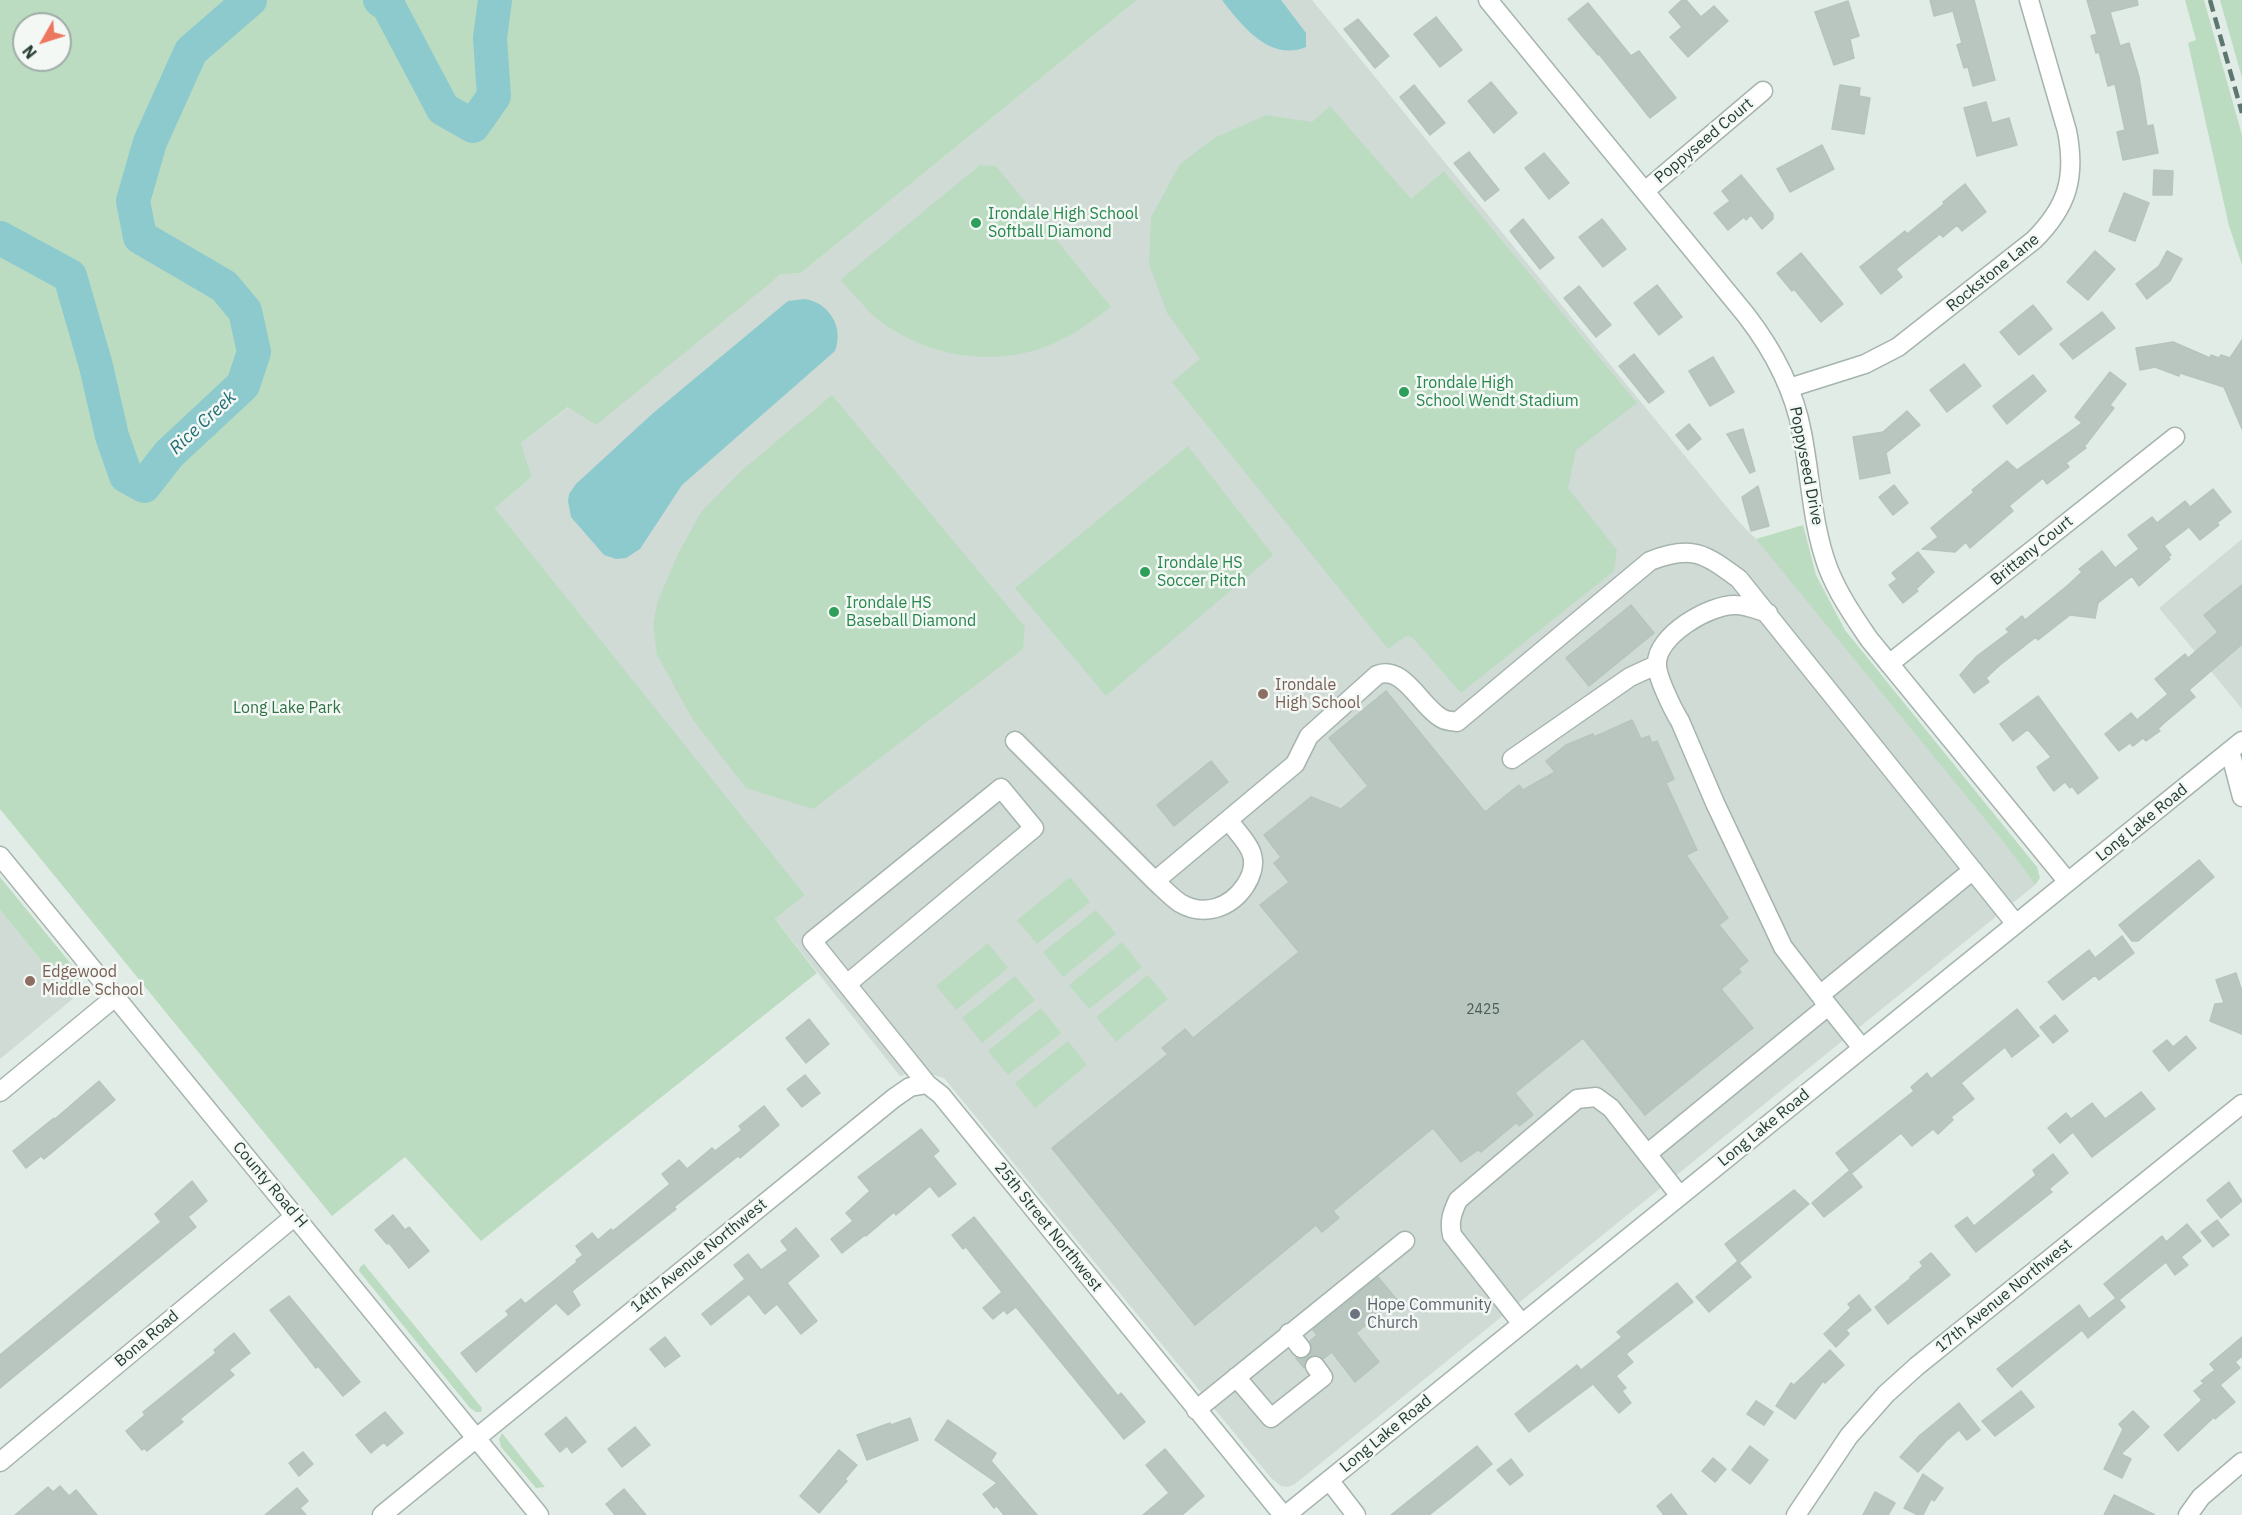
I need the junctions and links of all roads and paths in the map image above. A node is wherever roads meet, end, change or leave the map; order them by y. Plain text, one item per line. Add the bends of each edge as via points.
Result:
1 (1488, 0) edge
2 (2029, 0) edge
3 (1763, 91) dead end
4 (1645, 191) junction
5 (1789, 388) junction
6 (2175, 437) dead end
7 (1768, 613) junction
8 (1890, 664) junction
9 (1656, 665) junction
10 (1015, 741) dead end
11 (2236, 746) edge
12 (1512, 759) dead end
13 (2242, 796) edge
14 (1228, 820) junction
15 (0, 856) edge
16 (1972, 870) junction
17 (1155, 881) junction
18 (2068, 882) junction
19 (2016, 924) junction
20 (847, 984) junction
21 (114, 998) junction
22 (1824, 1000) junction
23 (1862, 1048) junction
24 (927, 1084) junction
25 (0, 1092) edge
26 (2242, 1104) edge
27 (1647, 1154) junction
28 (1680, 1196) junction
29 (295, 1216) junction
30 (1405, 1241) dead end
31 (1522, 1324) junction
32 (1290, 1333) junction
33 (1301, 1348) dead end
34 (1315, 1366) dead end
35 (1236, 1377) junction
36 (1196, 1410) junction
37 (475, 1437) junction
38 (0, 1462) edge
39 (2242, 1462) edge
40 (1329, 1480) junction
41 (382, 1515) edge
42 (539, 1515) edge
43 (1284, 1515) edge
44 (1356, 1515) edge
45 (1796, 1515) edge
46 (2188, 1515) edge

1 - 4 street, Poppyseed Drive
2 - 5 street, Rockstone Lane via 2071,150 2072,171 2058,211 2034,240 1898,347 1865,364
3 - 4 street, Poppyseed Court
4 - 5 street, Poppyseed Drive via 1757,329 1774,353
5 - 8 street, Poppyseed Drive via 1802,432 1815,520 1828,569 1846,605
6 - 8 street, Brittany Court
7 - 9 street via 1736,605 1715,609 1662,644
7 - 14 street via 1739,579 1709,556 1684,551 1667,554 1650,561 1457,722 1443,719 1430,709 1398,675 1377,675 1309,736 1295,764
7 - 16 street
8 - 18 street, Poppyseed Drive
9 - 12 street via 1630,677
9 - 22 street via 1672,709 1783,947
10 - 17 street
11 - 13 street
11 - 18 street, Long Lake Road
14 - 17 street
14 - 17 street via 1252,854 1250,879 1234,899 1211,910 1196,909 1180,903
15 - 21 street, County Road H
16 - 19 street
16 - 22 street
18 - 19 street, Long Lake Road
19 - 23 street, Long Lake Road
20 - 20 street, 25th Street Northwest via 812,941 1001,788 1034,828
20 - 24 street, 25th Street Northwest
21 - 25 street
21 - 29 street, County Road H
22 - 23 street
22 - 27 street
23 - 28 street, Long Lake Road
24 - 36 street, 25th Street Northwest via 948,1104
24 - 37 street, 14th Avenue Northwest via 910,1087 894,1098
26 - 45 street, 17th Avenue Northwest via 1894,1387 1849,1436
27 - 28 street
27 - 31 street via 1611,1108 1596,1097 1577,1100 1458,1200 1449,1223 1452,1234
28 - 31 street, Long Lake Road
29 - 37 street, County Road H
29 - 38 street, Bona Road
30 - 32 street
31 - 40 street, Long Lake Road
32 - 33 street
32 - 35 street
34 - 35 street via 1323,1377 1271,1418
35 - 36 street
36 - 43 street, 25th Street Northwest
37 - 41 street, 14th Avenue Northwest
37 - 42 street, County Road H
39 - 46 street via 2201,1497
40 - 43 street, Long Lake Road
40 - 44 street

